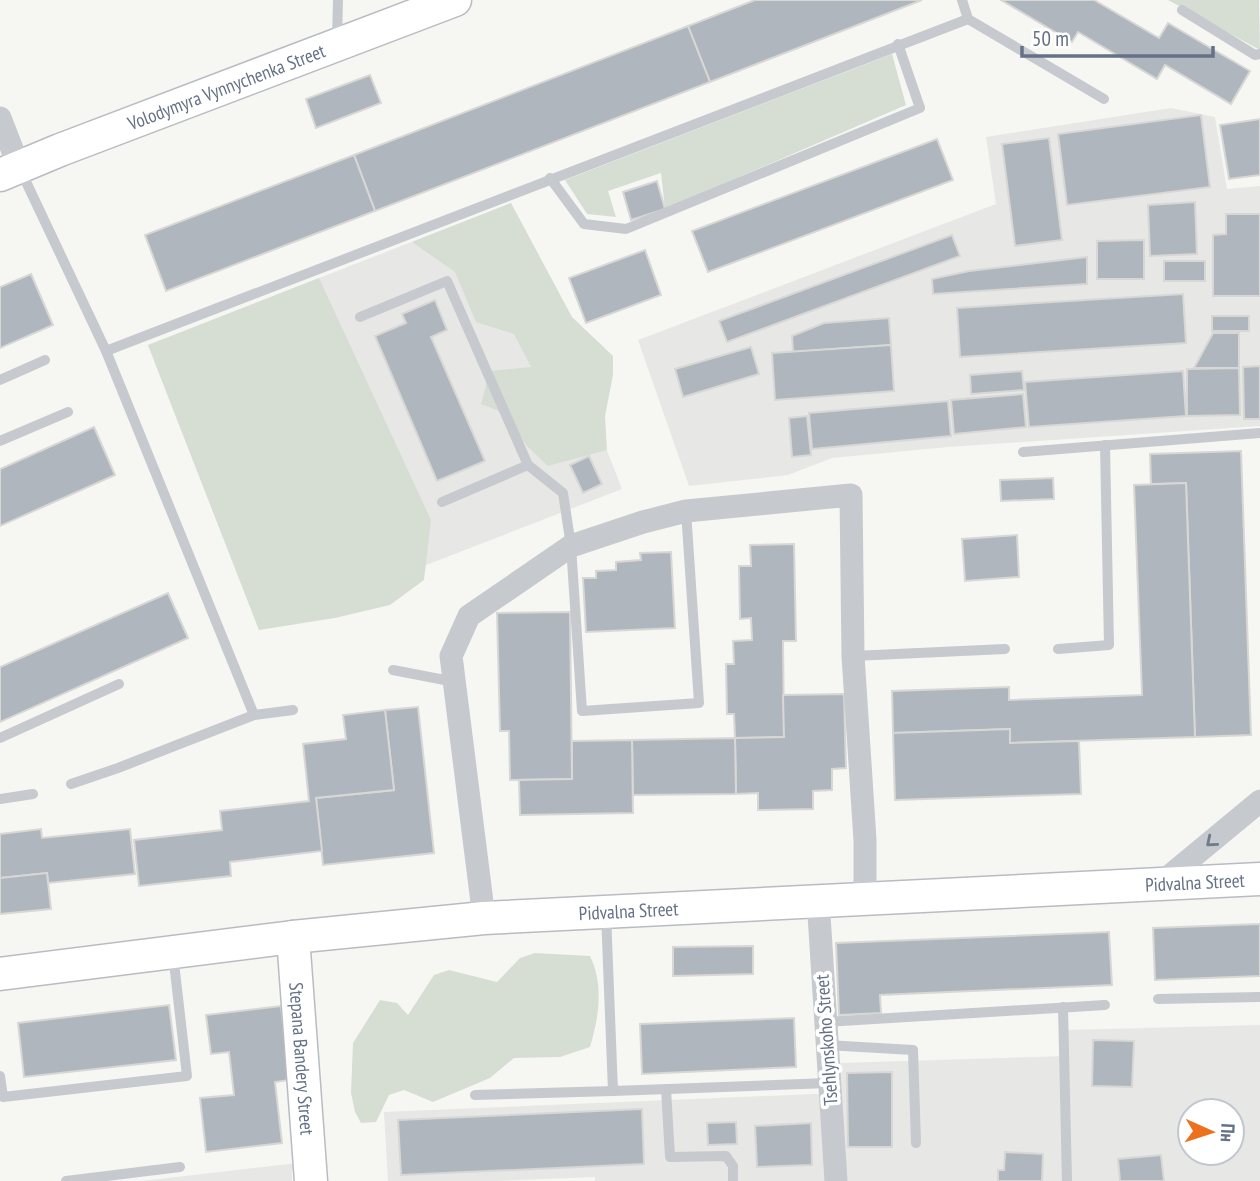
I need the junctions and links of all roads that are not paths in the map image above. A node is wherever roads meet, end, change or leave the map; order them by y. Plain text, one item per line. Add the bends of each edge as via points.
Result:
1 (338, 0) edge
2 (455, 0) edge
3 (962, 0) edge
4 (1182, 10) dead end
5 (968, 19) junction
6 (898, 44) junction
7 (337, 46) junction
8 (1260, 54) edge
9 (1104, 99) dead end
10 (0, 118) edge
11 (10, 171) edge
12 (550, 178) junction
13 (360, 317) dead end
14 (106, 351) junction
15 (45, 360) dead end
16 (0, 380) edge
17 (68, 412) dead end
18 (1260, 432) edge
19 (0, 441) edge
20 (1105, 445) junction
21 (1023, 452) dead end
22 (528, 464) junction
23 (442, 502) dead end
24 (686, 511) junction
25 (571, 546) junction
26 (1005, 649) dead end
27 (1058, 649) dead end
28 (853, 656) junction
29 (393, 670) dead end
30 (454, 682) junction
31 (119, 684) dead end
32 (293, 710) dead end
33 (254, 715) junction
34 (0, 738) edge
35 (71, 784) dead end
36 (33, 794) dead end
37 (0, 799) edge
38 (1260, 801) edge
39 (1260, 879) edge
40 (1161, 883) junction
41 (865, 897) junction
42 (818, 900) junction
43 (606, 911) junction
44 (484, 918) junction
45 (293, 937) junction
46 (173, 952) junction
47 (0, 974) edge
48 (1260, 997) edge
49 (1158, 999) dead end
50 (1105, 1005) dead end
51 (1063, 1007) junction
52 (825, 1034) junction
53 (0, 1076) edge
54 (828, 1083) junction
55 (666, 1089) junction
56 (613, 1091) junction
57 (475, 1095) dead end
58 (916, 1143) dead end
59 (180, 1167) dead end
60 (66, 1181) edge
61 (311, 1181) edge
62 (733, 1181) edge
63 (836, 1181) edge
64 (1067, 1181) edge

1 - 7 lane
2 - 7 main road, Volodymyra Vynnychenka Street
3 - 5 lane
4 - 8 lane
5 - 6 lane
5 - 9 lane
6 - 12 lane
6 - 12 lane via 920,108 626,229 584,224
7 - 11 main road, Volodymyra Vynnychenka Street
10 - 11 street
11 - 14 lane
12 - 14 lane
13 - 22 lane via 447,281
14 - 33 lane
15 - 16 lane
17 - 19 lane
18 - 20 lane
20 - 21 lane
20 - 27 lane via 1109,645
22 - 23 lane
22 - 25 lane via 563,494
24 - 25 street
24 - 25 lane via 699,703 582,711
24 - 28 street via 850,495
25 - 30 street via 469,616 451,656
26 - 28 lane
28 - 41 street
29 - 30 lane
30 - 44 street
31 - 34 lane
32 - 33 lane
33 - 35 lane
36 - 37 lane
38 -> 40 street
39 - 40 main road, Pidvalna Street
40 - 41 main road, Pidvalna Street
41 - 42 main road, Pidvalna Street
42 - 43 main road, Pidvalna Street
42 - 52 street, Tsehlynskoho Street
43 - 44 main road, Pidvalna Street
43 - 56 lane
44 - 45 main road, Pidvalna Street
45 - 46 main road, Pidvalna Street
45 - 61 main road, Stepana Bandery Street
46 - 47 main road, Pidvalna Street
46 - 53 lane via 187,1076 3,1097
48 - 49 lane
50 - 51 lane
51 - 52 lane
51 - 64 lane
52 - 54 street, Tsehlynskoho Street
52 - 58 lane via 913,1050
54 - 55 lane
54 - 63 street, Tsehlynskoho Street
55 - 56 lane
55 - 62 lane via 670,1157 726,1156 733,1166
56 - 57 lane
59 - 60 lane

